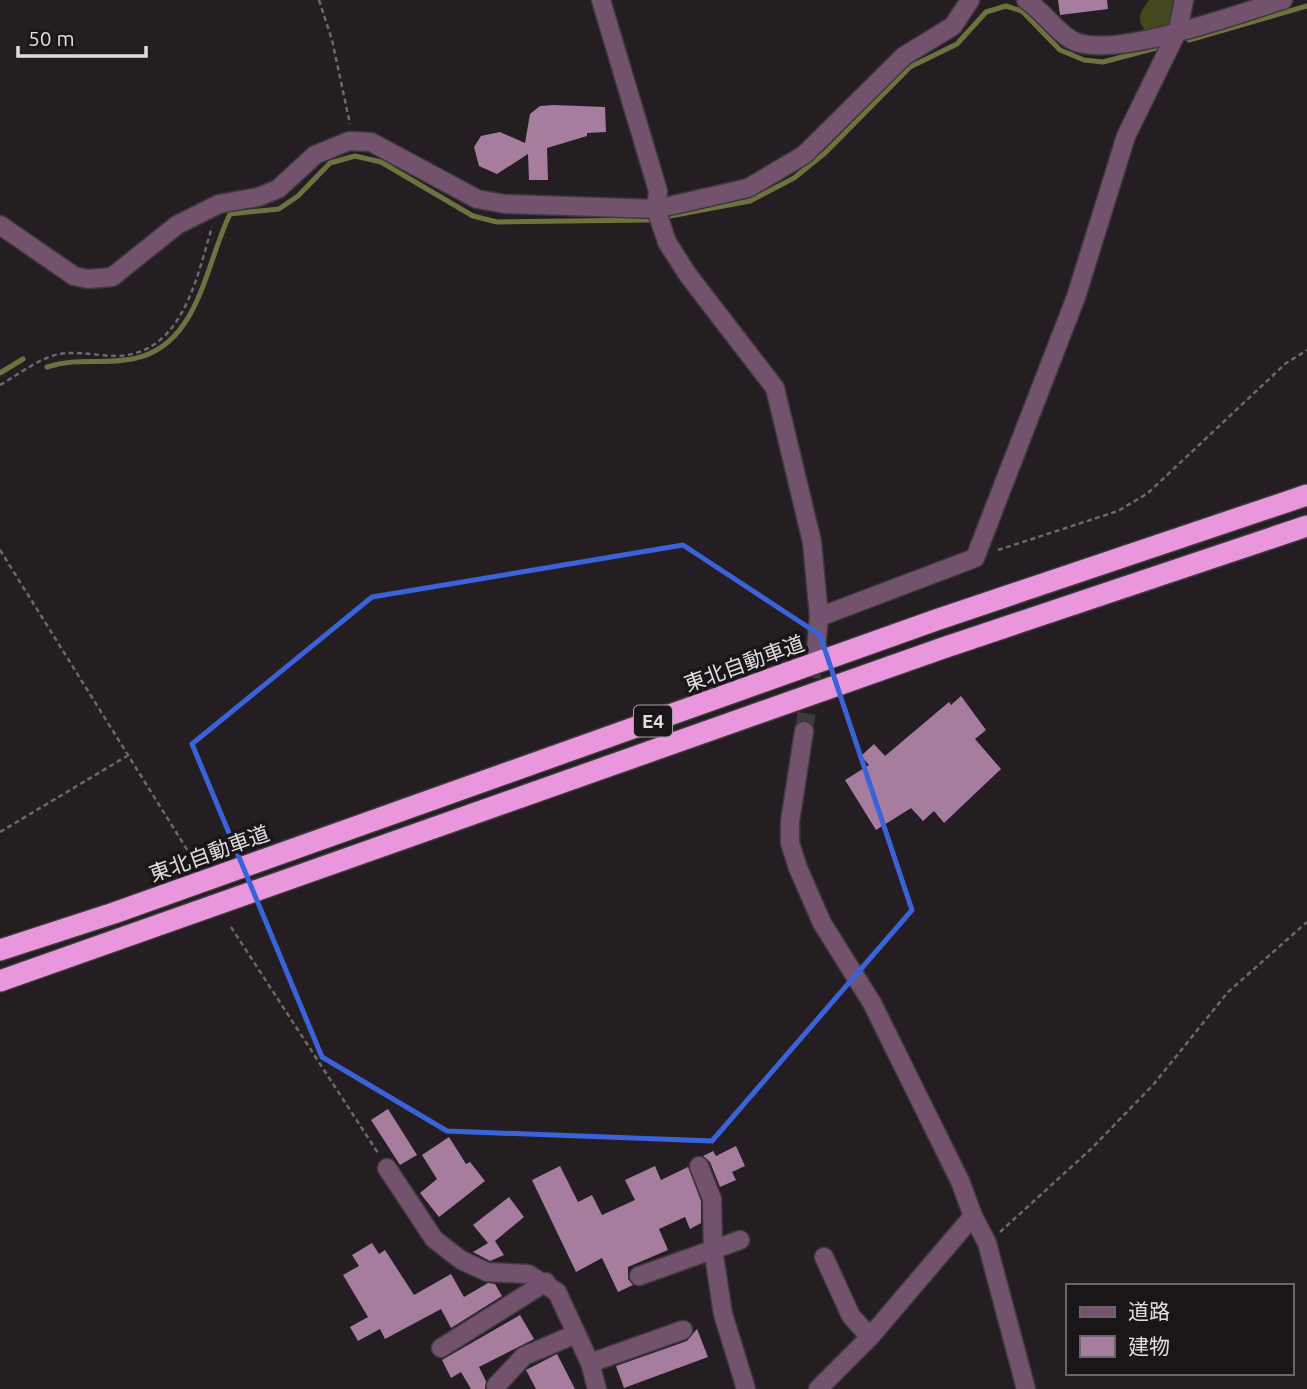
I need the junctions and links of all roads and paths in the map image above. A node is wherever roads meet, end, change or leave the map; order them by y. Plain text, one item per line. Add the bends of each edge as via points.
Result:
1 (319, 0) edge
2 (601, 0) edge
3 (970, 0) edge
4 (1026, 0) edge
5 (1184, 0) edge
6 (1283, 0) edge
7 (1178, 30) junction
8 (354, 141) junction
9 (219, 204) junction
10 (658, 215) junction
11 (0, 225) edge
12 (1307, 350) edge
13 (0, 385) edge
14 (1307, 495) edge
15 (1307, 526) edge
16 (0, 550) edge
17 (975, 558) junction
18 (819, 617) junction
19 (816, 649) tunnel mouth
20 (804, 731) tunnel mouth
21 (127, 756) junction
22 (0, 832) edge
23 (196, 864) dead end
24 (1307, 922) edge
25 (230, 927) dead end
26 (0, 950) edge
27 (0, 981) edge
28 (699, 1166) dead end
29 (387, 1168) joint
30 (973, 1216) junction
31 (740, 1240) dead end
32 (986, 1243) junction
33 (713, 1250) junction
34 (824, 1257) dead end
35 (639, 1276) dead end
36 (546, 1283) junction
37 (683, 1330) dead end
38 (576, 1334) junction
39 (870, 1337) junction
40 (441, 1348) dead end
41 (590, 1363) junction
42 (496, 1386) dead end
43 (822, 1388) edge
44 (597, 1389) edge
45 (746, 1389) edge
46 (1026, 1389) edge

1 - 8 path
2 - 10 street via 658,191
3 - 10 street via 953,26 904,56 804,155 748,187
4 - 7 street via 1071,40 1097,48
5 - 7 street
6 - 7 street
7 - 17 street via 1126,136 1076,297
8 - 9 street via 315,155 278,189
8 - 10 street via 371,142 477,199
9 - 11 street via 177,225 112,276 88,279 74,276
9 - 13 path via 189,303 176,324 151,345 120,356 52,356
10 - 18 street via 667,242 688,275 775,388 812,542
12 - 17 path via 1285,364 1148,493 1118,511
14 - 26 highway, 東北自動車道 / E4 via 936,620
15 - 27 highway, E4 via 943,648
16 - 21 path
17 - 18 street
18 - 19 street
20 - 30 street via 790,822 790,843 798,869 822,923 872,1003
21 - 22 path
21 - 23 path
24 - 32 path via 1228,992 1153,1085 1092,1148
25 - 29 path
28 - 33 street via 712,1199
29 - 36 street via 434,1239 461,1260 487,1272 528,1274
30 - 32 street
30 - 39 street
31 - 33 street
32 - 46 street
33 - 35 street
33 - 45 street via 723,1314
34 - 39 street via 851,1316
36 - 38 street via 557,1292
36 - 40 street
37 - 41 street
38 - 41 street
38 - 42 street via 524,1356
39 - 43 street
41 - 44 street

